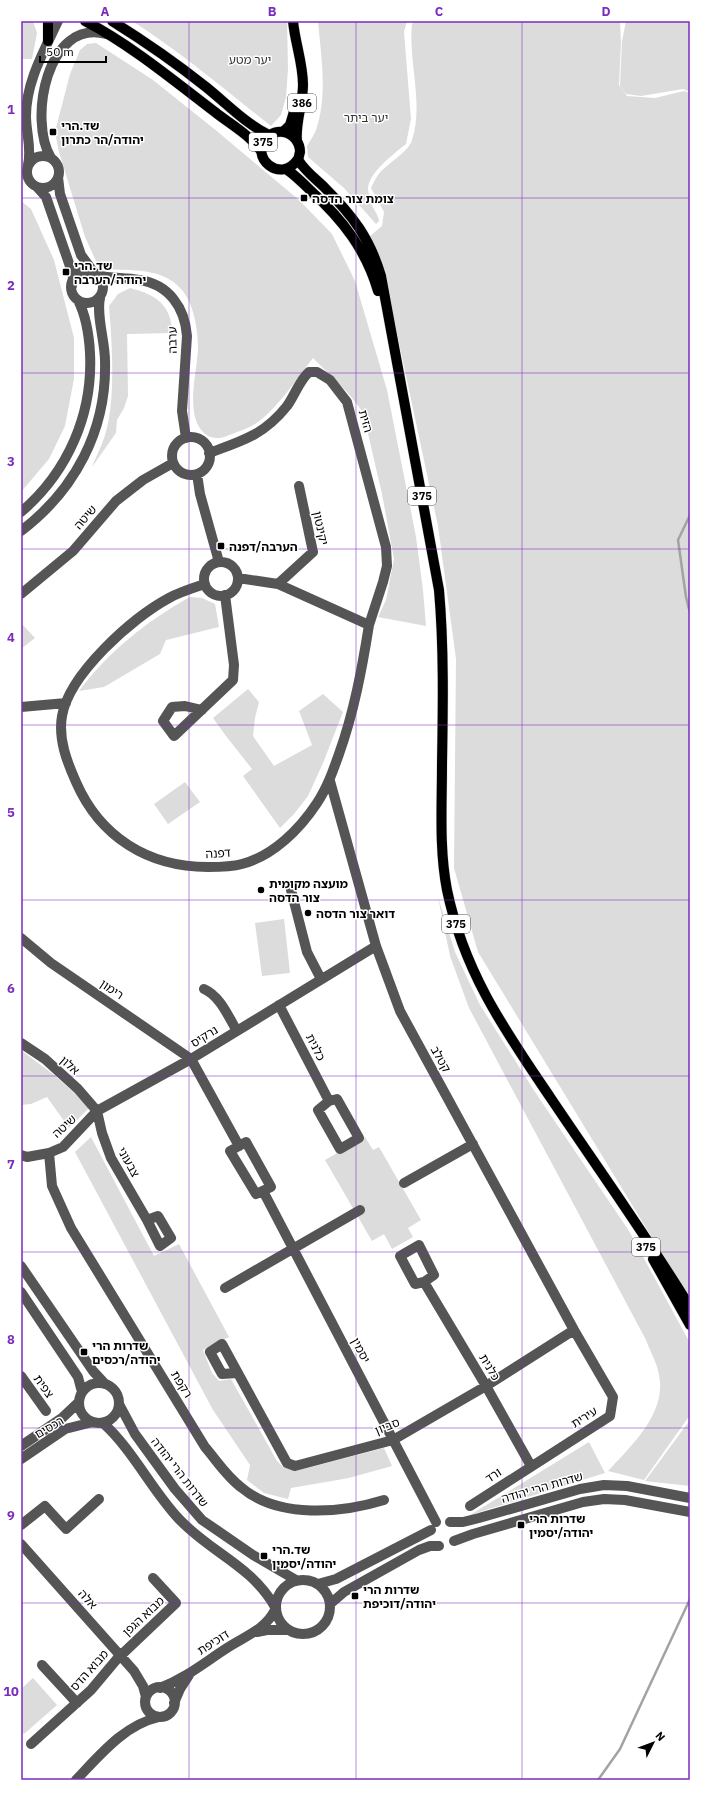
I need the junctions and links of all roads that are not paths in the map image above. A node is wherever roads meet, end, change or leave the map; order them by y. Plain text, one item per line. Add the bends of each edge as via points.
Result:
1 (48, 21) edge
2 (58, 21) edge
3 (85, 21) edge
4 (112, 21) edge
5 (293, 21) edge
6 (110, 35) junction
7 (48, 41) junction
8 (302, 64) junction
9 (282, 132) junction
10 (269, 135) junction
11 (297, 141) junction
12 (261, 152) junction
13 (51, 158) junction
14 (298, 159) junction
15 (286, 169) junction
16 (25, 171) edge
17 (58, 177) junction
18 (21, 184) edge
19 (35, 186) junction
20 (96, 274) junction
21 (124, 279) junction
22 (72, 286) junction
23 (101, 295) junction
24 (78, 300) junction
25 (396, 355) junction
26 (186, 438) junction
27 (209, 453) junction
28 (174, 463) junction
29 (197, 474) junction
30 (299, 486) dead end
31 (21, 512) edge
32 (21, 531) edge
33 (218, 562) junction
34 (238, 578) junction
35 (205, 584) junction
36 (278, 584) junction
37 (21, 594) edge
38 (225, 595) junction
39 (369, 625) junction
40 (66, 703) junction
41 (21, 707) edge
42 (202, 710) dead end
43 (330, 781) junction
44 (291, 890) dead end
45 (21, 938) edge
46 (376, 946) junction
47 (321, 979) junction
48 (204, 988) dead end
49 (279, 1004) junction
50 (237, 1031) junction
51 (21, 1043) edge
52 (191, 1059) junction
53 (329, 1101) junction
54 (97, 1112) junction
55 (472, 1144) junction
56 (239, 1146) junction
57 (50, 1153) junction
58 (21, 1154) edge
59 (601, 1171) junction
60 (404, 1183) dead end
61 (263, 1191) junction
62 (360, 1210) dead end
63 (148, 1220) dead end
64 (294, 1248) junction
65 (21, 1266) edge
66 (424, 1282) dead end
67 (225, 1288) dead end
68 (21, 1292) edge
69 (690, 1307) edge
70 (690, 1325) edge
71 (574, 1330) junction
72 (237, 1373) dead end
73 (21, 1376) edge
74 (105, 1384) junction
75 (486, 1386) junction
76 (81, 1397) junction
77 (119, 1404) junction
78 (46, 1411) dead end
79 (98, 1422) junction
80 (393, 1440) junction
81 (21, 1446) edge
82 (21, 1459) edge
83 (531, 1466) junction
84 (690, 1498) edge
85 (99, 1499) dead end
86 (384, 1500) dead end
87 (470, 1506) dead end
88 (690, 1512) edge
89 (450, 1522) junction
90 (21, 1525) edge
91 (433, 1526) junction
92 (454, 1541) junction
93 (21, 1544) edge
94 (439, 1546) junction
95 (153, 1578) dead end
96 (296, 1580) junction
97 (318, 1584) junction
98 (330, 1604) junction
99 (275, 1609) junction
100 (287, 1630) junction
101 (252, 1634) junction
102 (120, 1655) junction
103 (42, 1665) dead end
104 (134, 1671) junction
105 (190, 1674) junction
106 (159, 1688) junction
107 (145, 1700) junction
108 (77, 1703) junction
109 (174, 1703) junction
110 (159, 1717) junction
111 (128, 1729) junction
112 (31, 1744) dead end
113 (76, 1780) edge

1 - 7 main road
2 - 7 street
3 - 6 main road, 375
4 - 10 main road, 375 via 145,42
5 - 8 main road, 386
6 - 12 main road, 375 via 249,138
6 - 13 street via 94,31 82,33 64,44 57,56 44,92 41,116 44,143
7 - 16 street via 34,76 28,101 26,116 30,154
8 - 9 main road, 386 via 292,122
8 - 11 main road, 386 via 303,95
9 - 10 main road, 375
9 - 11 main road, 375 via 290,134
10 - 12 main road, 375 via 263,142
11 - 14 main road via 300,150
12 - 15 main road, 375 via 270,167
13 - 16 street via 36,157
13 - 17 street via 58,167
14 - 15 main road
14 - 25 main road, 375 via 351,215 372,248 381,276
15 - 25 main road, 375 via 330,209 361,249 376,282
16 - 19 street
17 - 19 street via 46,188
17 - 20 street via 60,194 81,255
18 - 19 street
19 - 22 street via 46,198 72,272
20 - 21 street, ערבה
20 - 22 street via 81,273 73,280
20 - 23 street via 102,282
21 - 23 street
21 - 26 street, ערבה via 159,286 176,302 183,314 187,336 182,411
22 - 24 street
23 - 24 street via 90,303
23 - 32 street via 98,307 105,375 99,418 87,451 69,482 52,505
24 - 31 street via 83,309 90,352 84,414 73,445 56,474
25 - 59 main road, 375 via 439,590 442,834 447,887 452,909 469,962 492,1008 518,1052
26 - 27 street via 192,437 203,442
26 - 28 street via 176,445 172,456
27 - 29 street via 206,468
27 - 39 street, הזית via 263,430 288,404 309,372 318,372 330,380 347,402 386,547 387,566
28 - 29 street via 176,468 186,474
28 - 37 street, שיטה via 143,480 116,501 73,551
29 - 33 street
30 - 36 street, יקינטון via 314,552
33 - 34 street via 229,564
33 - 35 street via 206,570
34 - 36 street
34 - 38 street via 234,589
35 - 38 street via 215,594
35 - 40 street, דפנה via 170,598 110,643 70,691
36 - 39 street
38 - 42 street via 234,665 233,680
39 - 43 street, דפנה via 359,686 346,736
40 - 41 street
40 - 43 street, דפנה via 62,717 62,736 68,764 80,791 95,815 112,834 138,852 165,862 193,867 220,867 242,864 267,852 283,842 305,818
43 - 46 street, קטלב
44 - 47 street via 307,952
45 - 52 street, רימון via 50,963
46 - 47 street, נרקיס
46 - 55 street, קטלב via 400,1011
47 - 49 street, נרקיס
48 - 50 street via 217,998
49 - 50 street, נרקיס
49 - 53 street, כלנית
50 - 52 street, נרקיס
51 - 54 street, אלון via 78,1089
52 - 54 street, נרקיס
52 - 56 street
53 - 53 street via 318,1110 340,1149 358,1138 337,1099
54 - 57 street, שיטה via 63,1147
54 - 63 street, צבעוני via 111,1158
55 - 60 street
55 - 71 street, קטלב
56 - 61 street via 230,1151 256,1194
56 - 61 street via 246,1142 271,1187
57 - 58 street, שיטה via 27,1157
57 - 86 street, רקפת via 52,1186 71,1228 205,1447 226,1474 243,1490 284,1508 346,1509
59 - 69 main road, 375 via 654,1248
59 - 70 main road, 375
61 - 64 street, יסמין
62 - 64 street
64 - 67 street
64 - 80 street, יסמין
65 - 74 street via 93,1371
66 - 75 street, כלנית
68 - 76 street via 78,1377
71 - 75 street, סביון
71 - 83 street, עירית via 613,1398 610,1416
72 - 80 street, סביון via 287,1464 295,1466
73 - 78 street, צפית
74 - 76 street via 90,1385
74 - 77 street via 114,1389
75 - 80 street, סביון
75 - 83 street, כלנית
76 - 79 street via 81,1412 88,1420
76 - 81 street, רכסים via 62,1418
77 - 79 street via 112,1418
77 - 96 street, שדרות הרי יהודה via 135,1434 175,1489 202,1520 253,1555
79 - 82 street, רכסים via 65,1429
79 - 99 street via 118,1436 177,1517 191,1532 247,1572 260,1585
80 - 91 street, יסמין
83 - 87 street, ורד
84 - 89 street, שדרות הרי יהודה via 627,1486 604,1485 580,1489 463,1522
85 - 90 street via 66,1529 45,1506
88 - 92 street via 625,1500 594,1500
89 - 91 street via 443,1520
89 - 92 street via 456,1528
91 - 94 street via 431,1538
91 - 97 street via 336,1579
92 - 94 street via 447,1546
93 - 102 street, אלה
94 - 98 street via 419,1550 344,1592
95 - 102 street, מבוא הגפן via 176,1604
96 - 97 street
96 - 99 street via 281,1590
97 - 98 street via 328,1596
98 - 100 street via 327,1621 313,1633 304,1635
99 - 100 street via 277,1618
99 - 101 street, דוכיפת via 269,1620
100 - 101 street, דוכיפת via 268,1630
101 - 105 street, דוכיפת
102 - 104 street, אלה
102 - 108 street, מבוא הדס
103 - 108 street, מבוא הדס
104 - 106 street, אלה
104 - 107 street, אלה via 143,1686
105 - 106 street, דוכיפת
105 - 109 street, דוכיפת
106 - 107 street via 150,1691
106 - 109 street via 170,1692
107 - 110 street via 149,1712
107 - 111 street via 137,1718
108 - 112 street, מבוא הדס
109 - 110 street via 170,1713
110 - 111 street
111 - 113 street

